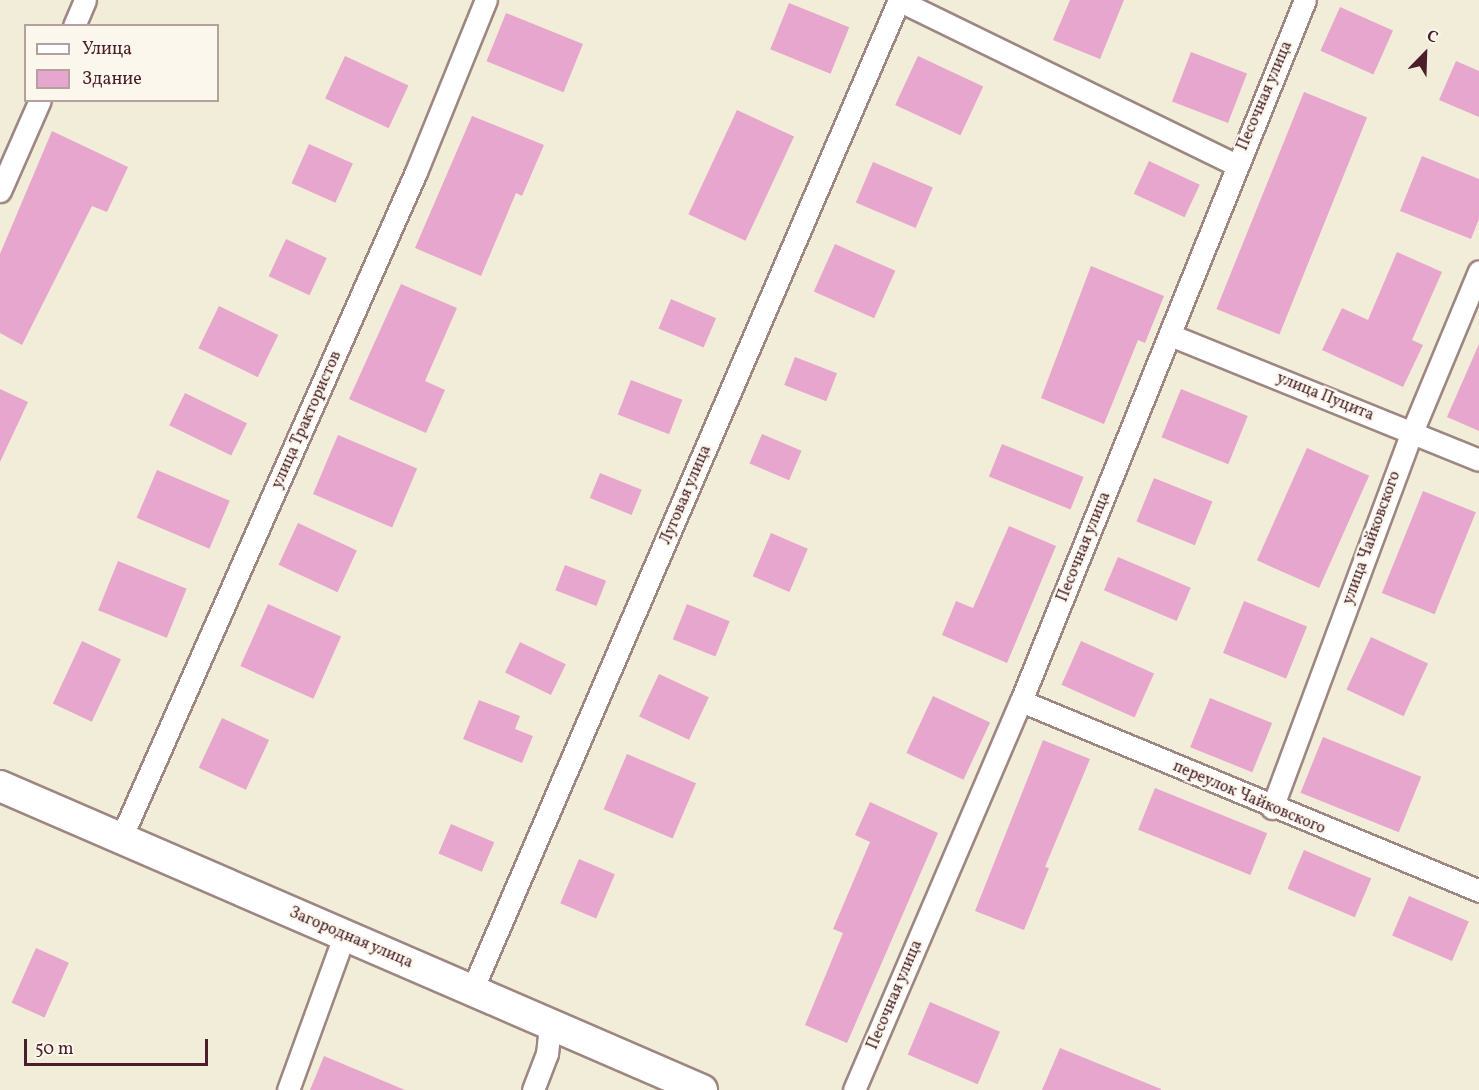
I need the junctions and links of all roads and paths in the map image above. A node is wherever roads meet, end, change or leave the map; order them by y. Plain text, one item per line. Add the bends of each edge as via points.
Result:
1 (85, 0) edge
2 (486, 0) edge
3 (899, 0) edge
4 (1305, 0) edge
5 (75, 24) edge
6 (39, 102) edge
7 (1236, 165) junction
8 (0, 192) edge
9 (1479, 271) edge
10 (1170, 335) junction
11 (1412, 432) junction
12 (1479, 460) edge
13 (1021, 701) junction
14 (0, 786) edge
15 (1272, 808) junction
16 (122, 838) junction
17 (1479, 891) edge
18 (344, 936) junction
19 (472, 990) junction
20 (550, 1025) junction
21 (288, 1090) edge
22 (533, 1090) edge
23 (702, 1090) edge
24 (854, 1090) edge

1 - 5 street
2 - 16 street, улица Трактористов via 416,172
3 - 7 street
3 - 19 street, Луговая улица
4 - 7 street, Песочная улица
6 - 8 street
7 - 10 street, Песочная улица
9 - 11 street, улица Чайковского
10 - 11 street, улица Пуцита
10 - 13 street, Песочная улица
11 - 12 street, улица Пуцита
11 - 15 street, улица Чайковского
13 - 15 street, переулок Чайковского
13 - 24 street, Песочная улица
14 - 16 street, Загородная улица
15 - 17 street, переулок Чайковского
16 - 18 street, Загородная улица
18 - 19 street, Загородная улица
18 - 21 street
19 - 20 street, Загородная улица
20 - 22 street via 547,1054
20 - 23 street, Загородная улица

